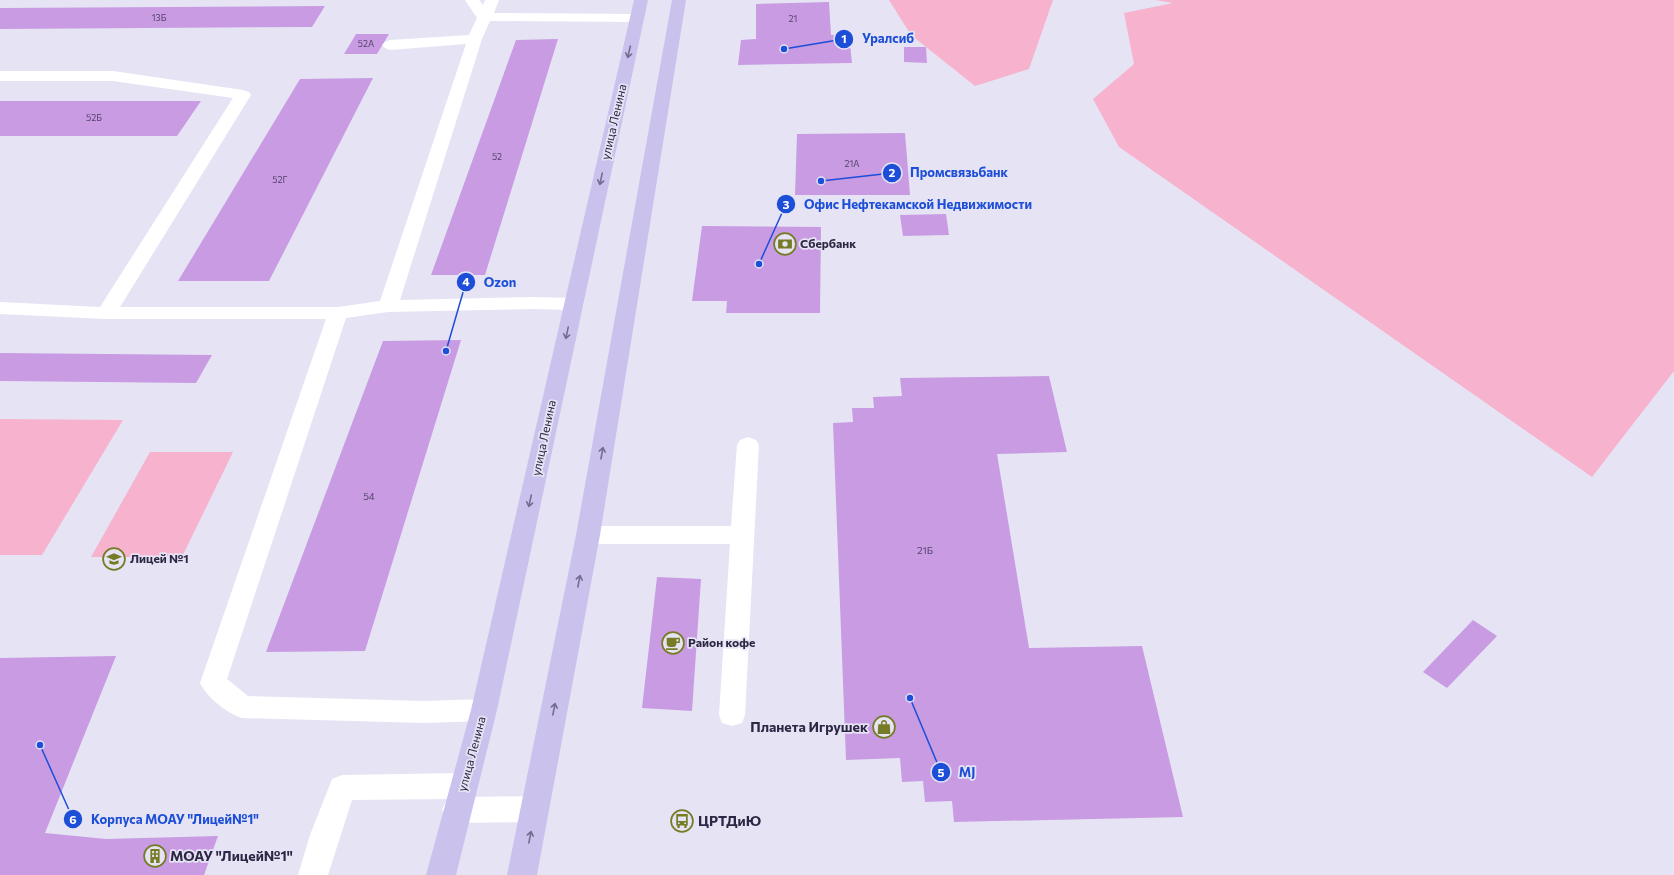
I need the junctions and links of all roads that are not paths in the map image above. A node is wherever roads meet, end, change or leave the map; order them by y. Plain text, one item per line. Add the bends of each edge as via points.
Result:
1 (472, 0) edge
2 (492, 0) edge
3 (679, 0) edge
4 (639, 9) edge
5 (484, 17) junction
6 (475, 40) junction
7 (390, 44) dead end
8 (0, 76) edge
9 (574, 304) junction
10 (388, 306) junction
11 (0, 308) edge
12 (106, 313) junction
13 (338, 313) junction
14 (748, 445) dead end
15 (588, 535) junction
16 (742, 535) junction
17 (484, 710) junction
18 (732, 715) dead end
19 (460, 798) junction
20 (535, 809) junction
21 (313, 875) edge
22 (442, 875) edge
23 (522, 875) edge

1 - 5 street
2 - 5 street
15 -> 3 main road
4 - 5 street
4 -> 9 main road, улица Ленина
5 - 6 street
6 - 7 street
6 - 10 street
8 - 12 street via 113,76 243,95
9 - 10 street
9 -> 17 main road, улица Ленина
10 - 13 street
11 - 12 street
12 - 13 street
13 - 17 street via 213,683 242,707 424,712
14 - 16 street
15 - 16 street
20 -> 15 main road
16 - 18 street
17 - 19 main road, улица Ленина
19 - 20 street
19 - 21 street via 342,788
19 - 22 main road, улица Ленина
23 -> 20 main road

